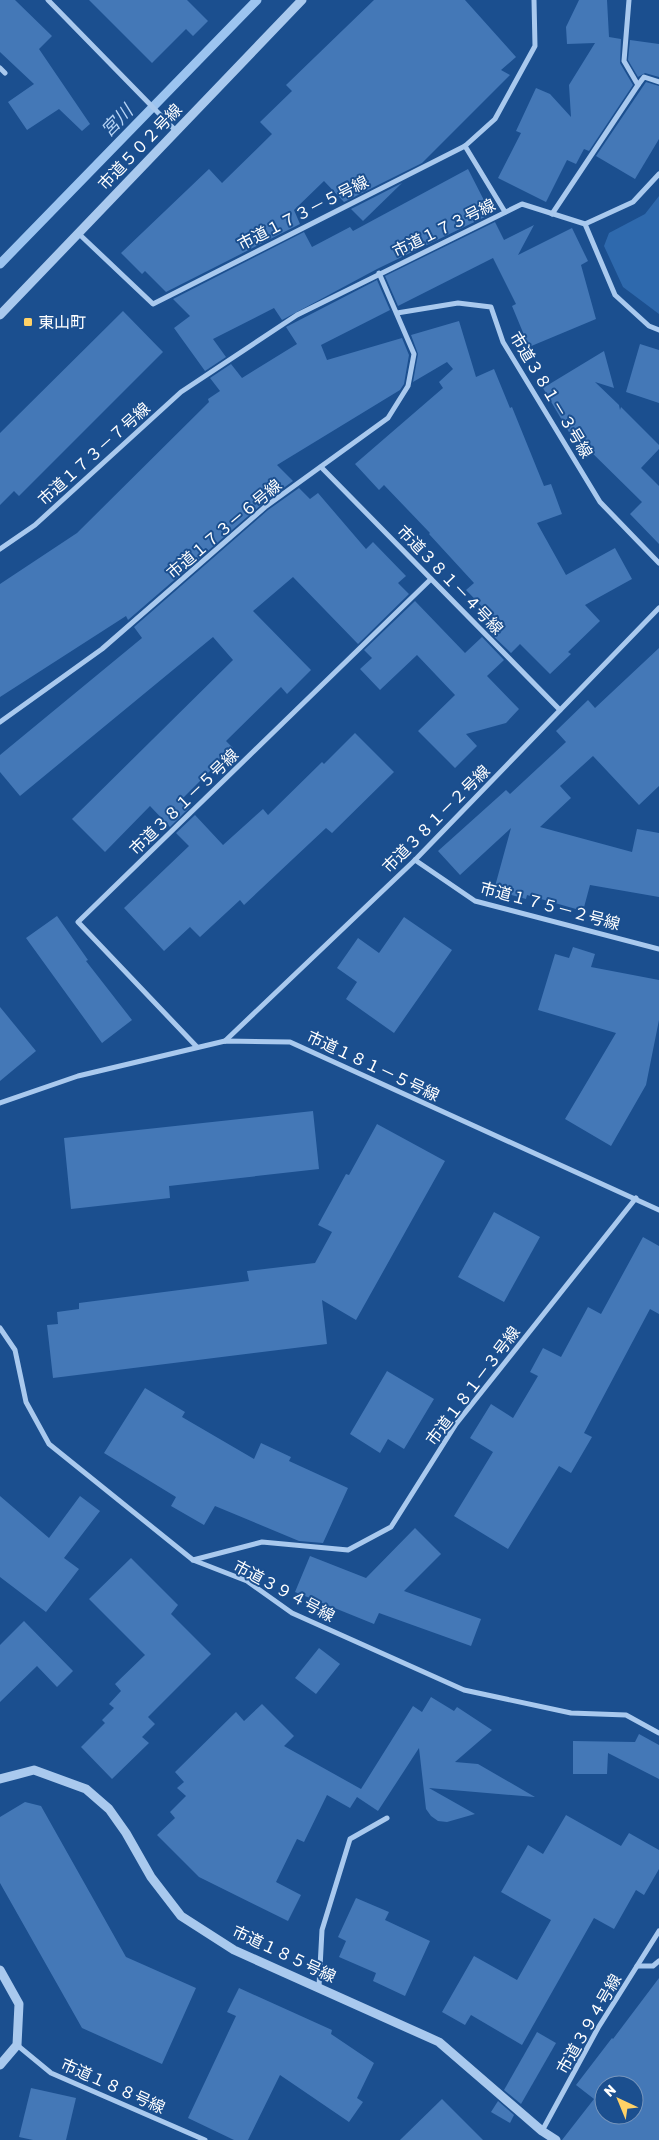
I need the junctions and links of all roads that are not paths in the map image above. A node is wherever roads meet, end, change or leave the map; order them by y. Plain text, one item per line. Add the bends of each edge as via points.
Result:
1 (48, 0) edge
2 (302, 0) edge
3 (534, 0) edge
4 (628, 0) edge
5 (0, 68) edge
6 (5, 73) dead end
7 (659, 82) edge
8 (638, 85) junction
9 (176, 131) junction
10 (465, 146) junction
11 (659, 174) edge
12 (505, 212) junction
13 (552, 214) junction
14 (585, 224) junction
15 (78, 233) junction
16 (379, 273) junction
17 (397, 313) junction
18 (0, 315) edge
19 (659, 330) edge
20 (205, 376) joint
21 (322, 468) junction
22 (0, 549) edge
23 (659, 563) edge
24 (431, 579) junction
25 (659, 608) edge
26 (560, 710) junction
27 (0, 722) edge
28 (415, 860) junction
29 (659, 949) edge
30 (225, 1041) junction
31 (197, 1047) junction
32 (0, 1103) edge
33 (636, 1198) junction
34 (659, 1210) edge
35 (0, 1328) edge
36 (193, 1560) junction
37 (659, 1732) edge
38 (0, 1779) edge
39 (387, 1818) dead end
40 (659, 1931) edge
41 (659, 1961) edge
42 (638, 1966) junction
43 (0, 1970) edge
44 (319, 1986) junction
45 (17, 2046) junction
46 (0, 2065) edge
47 (542, 2131) junction
48 (205, 2140) edge
49 (556, 2140) edge

1 - 9 street
2 - 9 street, 市道５０２号線
3 - 10 street, 市道１７３－５号線 via 535,46 496,118
4 - 8 street via 624,61
5 - 6 street
7 - 8 street via 644,77
8 - 13 street
9 - 15 street, 市道５０２号線
10 - 12 street
10 - 15 street, 市道１７３－５号線 via 153,304
11 - 14 street via 633,202
12 - 13 street, 市道１７３号線 via 522,204
12 - 16 street, 市道１７３号線
13 - 14 street, 市道１７３号線
14 - 19 street via 615,295 649,326
15 - 18 street, 市道５０２号線
16 - 17 street, 市道１７３－６号線
16 - 20 street, 市道１７３号線 via 297,315
17 - 21 street, 市道１７３－６号線 via 414,354 408,386 388,418
17 - 23 street, 市道３８１－３号線 via 458,302 491,307 503,342 600,502
20 - 22 street, 市道１７３－７号線 via 181,392 35,525
21 - 24 street, 市道３８１－４号線
21 - 27 street, 市道１７３－６号線 via 265,507 102,649
24 - 26 street, 市道３８１－４号線
24 - 31 street, 市道３８１－５号線 via 78,922
25 - 26 street, 市道３８１－２号線
26 - 28 street, 市道３８１－２号線
28 - 29 street, 市道１７５－２号線 via 475,901
28 - 30 street, 市道３８１－２号線
30 - 31 street, 市道１８１－５号線
30 - 33 street, 市道１８１－５号線 via 290,1042
31 - 32 street, 市道１８１－５号線 via 78,1076
33 - 34 street, 市道１８１－５号線
33 - 36 street, 市道１８１－３号線 via 456,1424 392,1527 348,1550 262,1542
35 - 36 street, 市道３９４号線 via 16,1350 26,1402 49,1444
36 - 37 street, 市道３９４号線 via 246,1582 292,1613 464,1690 571,1713 626,1715
38 - 44 street, 市道１８５号線 via 34,1770 86,1789 109,1810 126,1832 151,1877 182,1916 234,1950
39 - 44 street via 350,1839 322,1930
40 - 42 street, 市道３９４号線
41 - 42 street via 653,1966
42 - 47 street, 市道３９４号線 via 598,2028
43 - 45 street via 19,2004
44 - 47 street, 市道１８５号線 via 439,2042
45 - 46 street
45 - 48 street, 市道１８８号線 via 51,2073
47 - 49 street, 市道１８５号線

